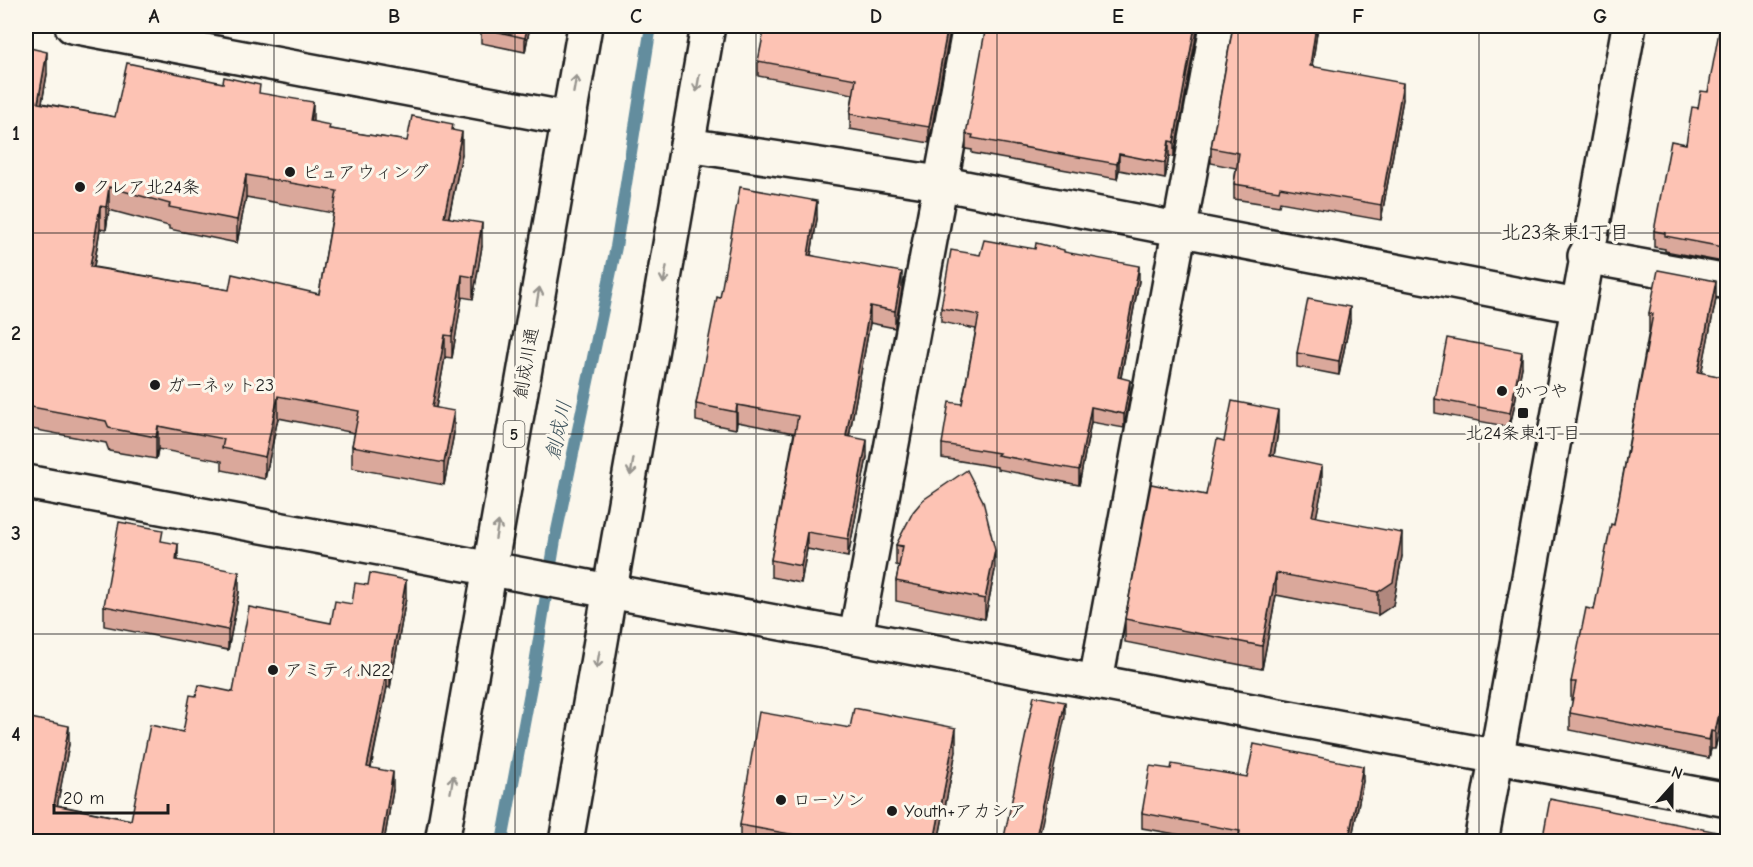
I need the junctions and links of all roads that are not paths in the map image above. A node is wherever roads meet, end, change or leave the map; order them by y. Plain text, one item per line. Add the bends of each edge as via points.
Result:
1 (72, 26) edge
2 (585, 26) edge
3 (708, 26) edge
4 (970, 26) edge
5 (1217, 26) edge
6 (1629, 26) edge
7 (569, 119) junction
8 (687, 146) junction
9 (939, 183) junction
10 (1178, 230) junction
11 (1586, 256) junction
12 (1728, 282) edge
13 (1577, 306) junction
14 (26, 482) edge
15 (506, 570) junction
16 (610, 590) junction
17 (856, 636) junction
18 (1096, 681) junction
19 (1498, 758) junction
20 (1728, 800) edge
21 (442, 842) edge
22 (566, 842) edge
23 (1481, 842) edge

1 - 7 main road
7 -> 2 main road, 創成川通 / 5
3 -> 8 main road
4 - 9 main road
5 - 10 main road
6 - 11 main road
15 -> 7 main road, 創成川通 / 5
8 - 9 main road
8 -> 16 main road
9 - 10 main road
9 - 17 main road
10 - 13 main road
10 - 18 main road
11 - 12 main road
11 - 13 main road
13 - 19 main road
14 - 15 main road
15 - 16 main road
21 -> 15 main road, 創成川通 / 5
16 - 17 main road
16 -> 22 main road
17 - 18 main road
18 - 19 main road
19 - 20 main road
19 - 23 main road

